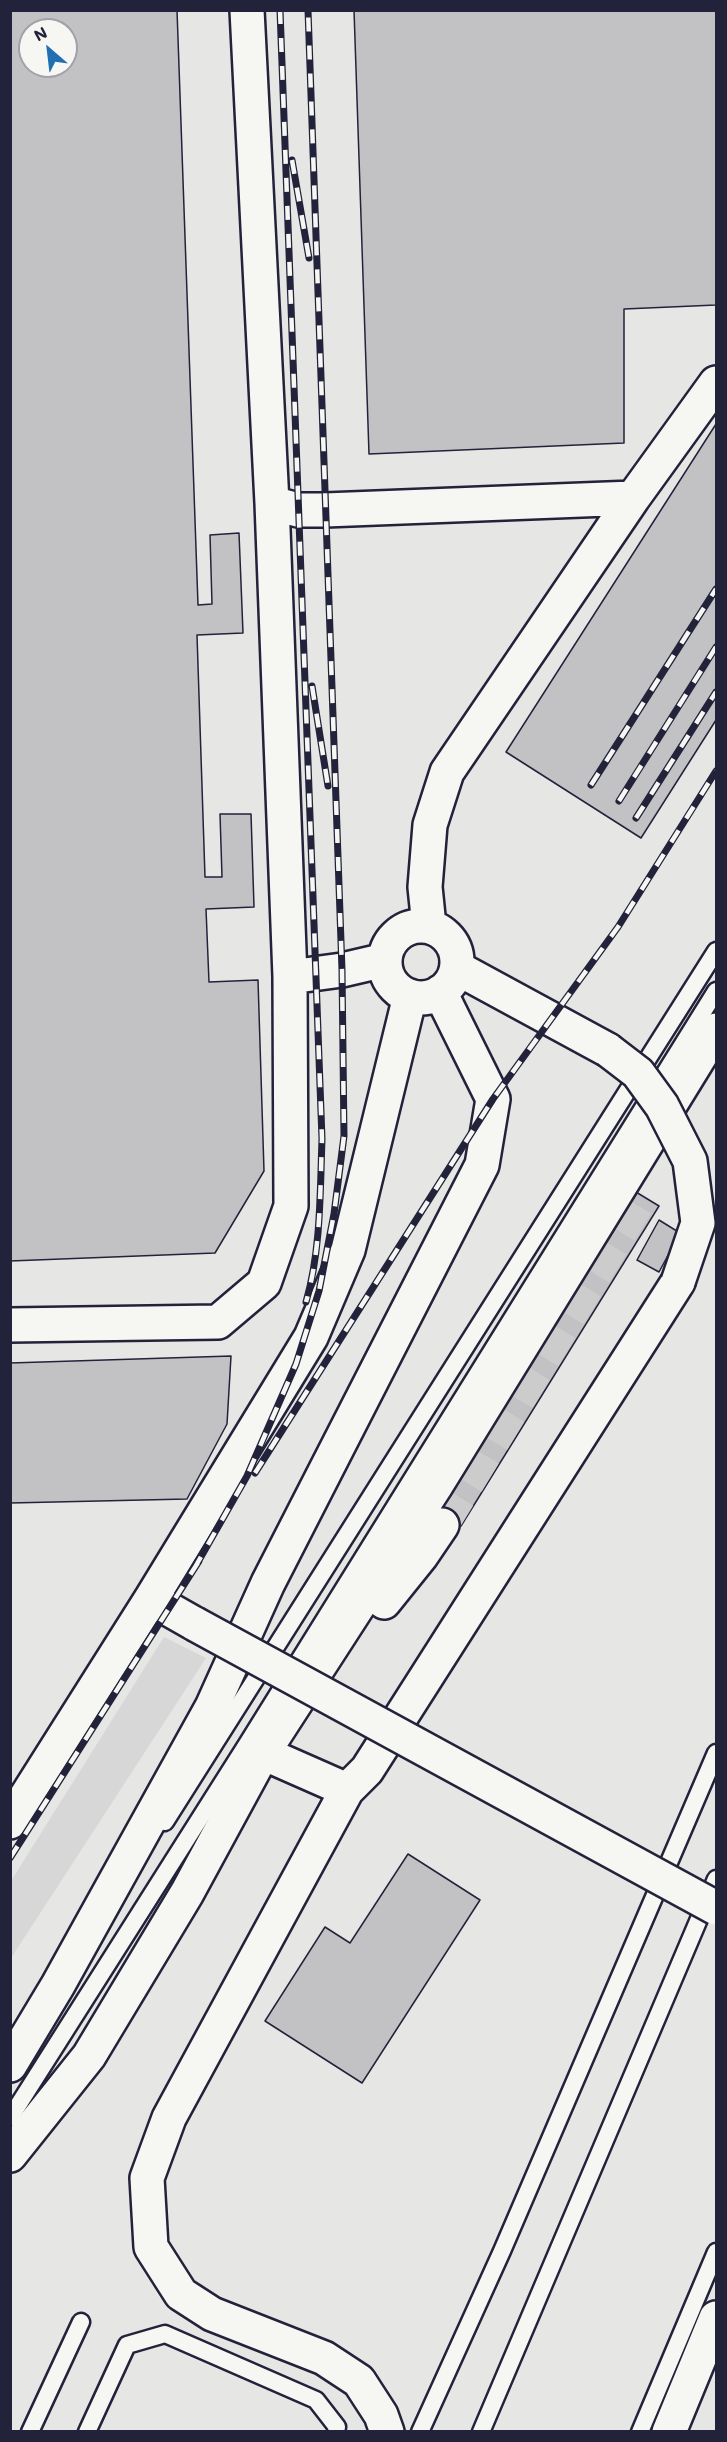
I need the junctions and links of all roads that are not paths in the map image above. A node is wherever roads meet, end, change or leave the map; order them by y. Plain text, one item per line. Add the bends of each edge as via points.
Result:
1 (247, 10) edge
2 (717, 383) edge
3 (633, 498) junction
4 (272, 503) junction
5 (429, 926) junction
6 (717, 951) edge
7 (385, 960) junction
8 (290, 977) junction
9 (436, 986) junction
10 (717, 991) edge
11 (717, 1030) edge
12 (10, 1325) edge
13 (442, 1525) tunnel mouth
14 (152, 1599) junction
15 (337, 1642) junction
16 (263, 1753) junction
17 (717, 1753) edge
18 (347, 1790) junction
19 (10, 1822) edge
20 (717, 1879) edge
21 (717, 1908) edge
22 (10, 2066) edge
23 (10, 2118) edge
24 (10, 2154) edge
25 (717, 2252) edge
26 (717, 2318) edge
27 (81, 2322) dead end
28 (30, 2432) edge
29 (87, 2432) edge
30 (336, 2432) edge
31 (387, 2432) edge
32 (420, 2432) edge
33 (481, 2432) edge
34 (640, 2432) edge
35 (669, 2432) edge

1 - 4 street
2 - 3 street
3 - 4 street via 325,510 298,510
3 - 5 street via 447,772 430,825 425,887
4 - 8 street
5 - 7 street via 416,926 395,937
5 - 9 street via 448,937 457,957
6 - 22 lane
7 - 8 street
7 - 9 street via 391,982 399,990
8 - 12 street via 291,1206 264,1283 218,1322
9 - 14 street via 348,1250 315,1327
9 - 18 street, bridge via 608,1050 638,1073 662,1106 690,1161 698,1223 678,1282 368,1770
9 - 22 street via 494,1099 482,1165 268,1583 212,1707
10 - 23 lane
11 - 15 street
13 - 15 street via 375,1612
14 - 19 street
14 - 21 street, bridge
15 - 16 street
16 - 18 street
16 - 24 street via 187,1893 89,2056
17 - 32 lane
18 - 31 street via 169,2118 147,2178 152,2247 181,2294 212,2314 324,2358 359,2381
20 - 33 lane
25 - 34 lane
26 - 35 street
27 - 28 lane
29 - 30 lane via 128,2345 165,2334 316,2400 337,2427

